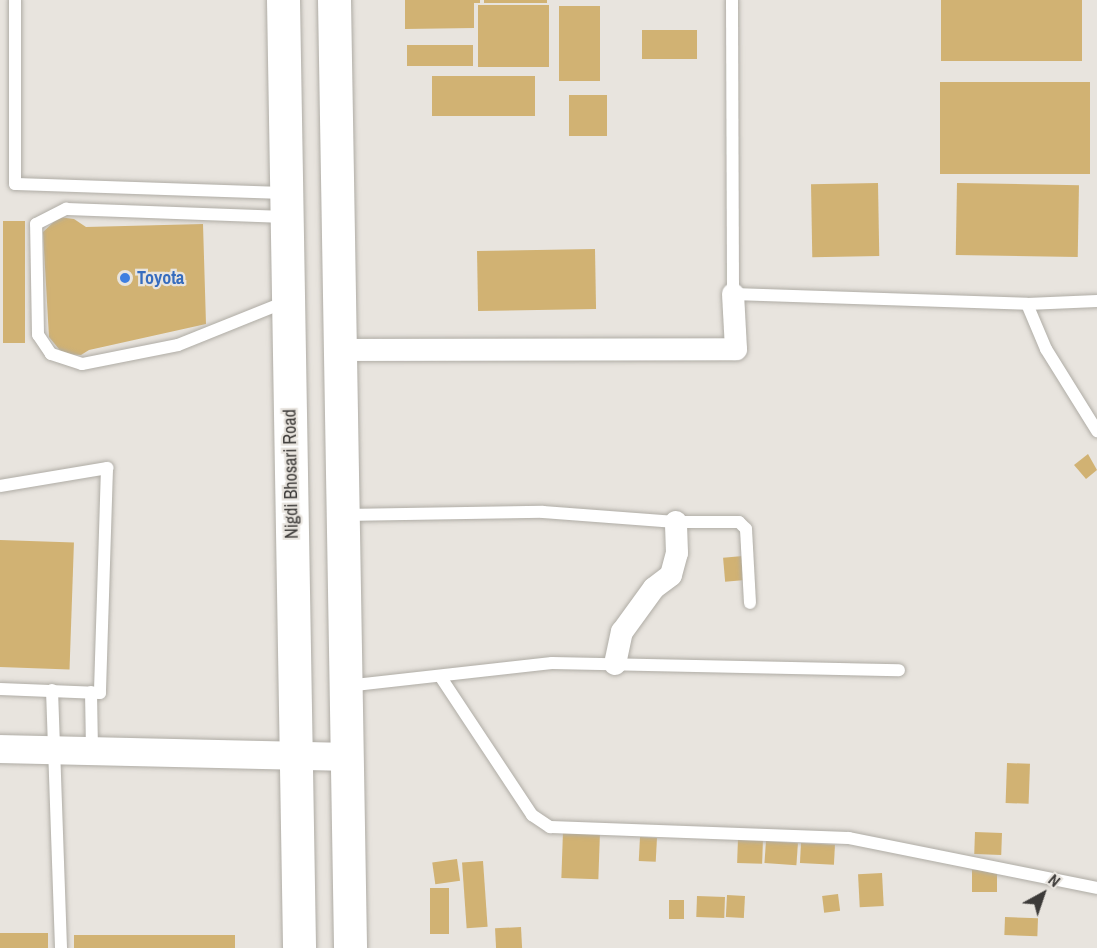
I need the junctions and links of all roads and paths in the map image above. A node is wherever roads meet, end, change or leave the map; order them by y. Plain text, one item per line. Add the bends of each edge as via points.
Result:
1 (15, 0) edge
2 (283, 0) edge
3 (334, 0) edge
4 (732, 0) edge
5 (287, 205) junction
6 (733, 294) junction
7 (288, 301) junction
8 (1097, 301) edge
9 (1027, 304) junction
10 (341, 350) junction
11 (1097, 431) edge
12 (0, 486) edge
13 (343, 515) junction
14 (676, 522) junction
15 (750, 603) dead end
16 (615, 664) junction
17 (899, 670) dead end
18 (440, 676) junction
19 (345, 686) junction
20 (0, 689) edge
21 (52, 690) junction
22 (91, 692) junction
23 (0, 749) edge
24 (56, 750) junction
25 (92, 750) junction
26 (296, 756) junction
27 (346, 757) junction
28 (1097, 888) edge
29 (61, 948) edge
30 (299, 948) edge
31 (350, 948) edge

1 - 5 lane via 15,184
2 - 5 main road, Nigdi Bhosari Road
3 - 10 main road
4 - 6 lane
5 - 7 main road, Nigdi Bhosari Road
5 - 7 lane via 66,209 36,224 38,335 51,354 82,364 178,345
6 - 9 lane
6 - 10 street via 736,349
7 - 26 main road, Nigdi Bhosari Road
8 - 9 lane
9 - 11 lane via 1046,349
10 - 13 main road
12 - 22 lane via 107,468 100,693
13 - 14 lane via 543,512
13 - 19 main road
14 - 15 lane via 739,522 746,529
14 - 16 street via 677,553 671,576 654,588 622,632
16 - 17 lane
16 - 18 lane via 552,663
18 - 19 lane
18 - 28 lane via 532,815 550,827 849,838
19 - 27 main road
20 - 21 lane
21 - 22 lane
21 - 24 lane
22 - 25 lane
23 - 24 street
24 - 25 street
24 - 29 lane
25 - 26 street
26 - 27 street
26 - 30 main road, Nigdi Bhosari Road
27 - 31 main road

